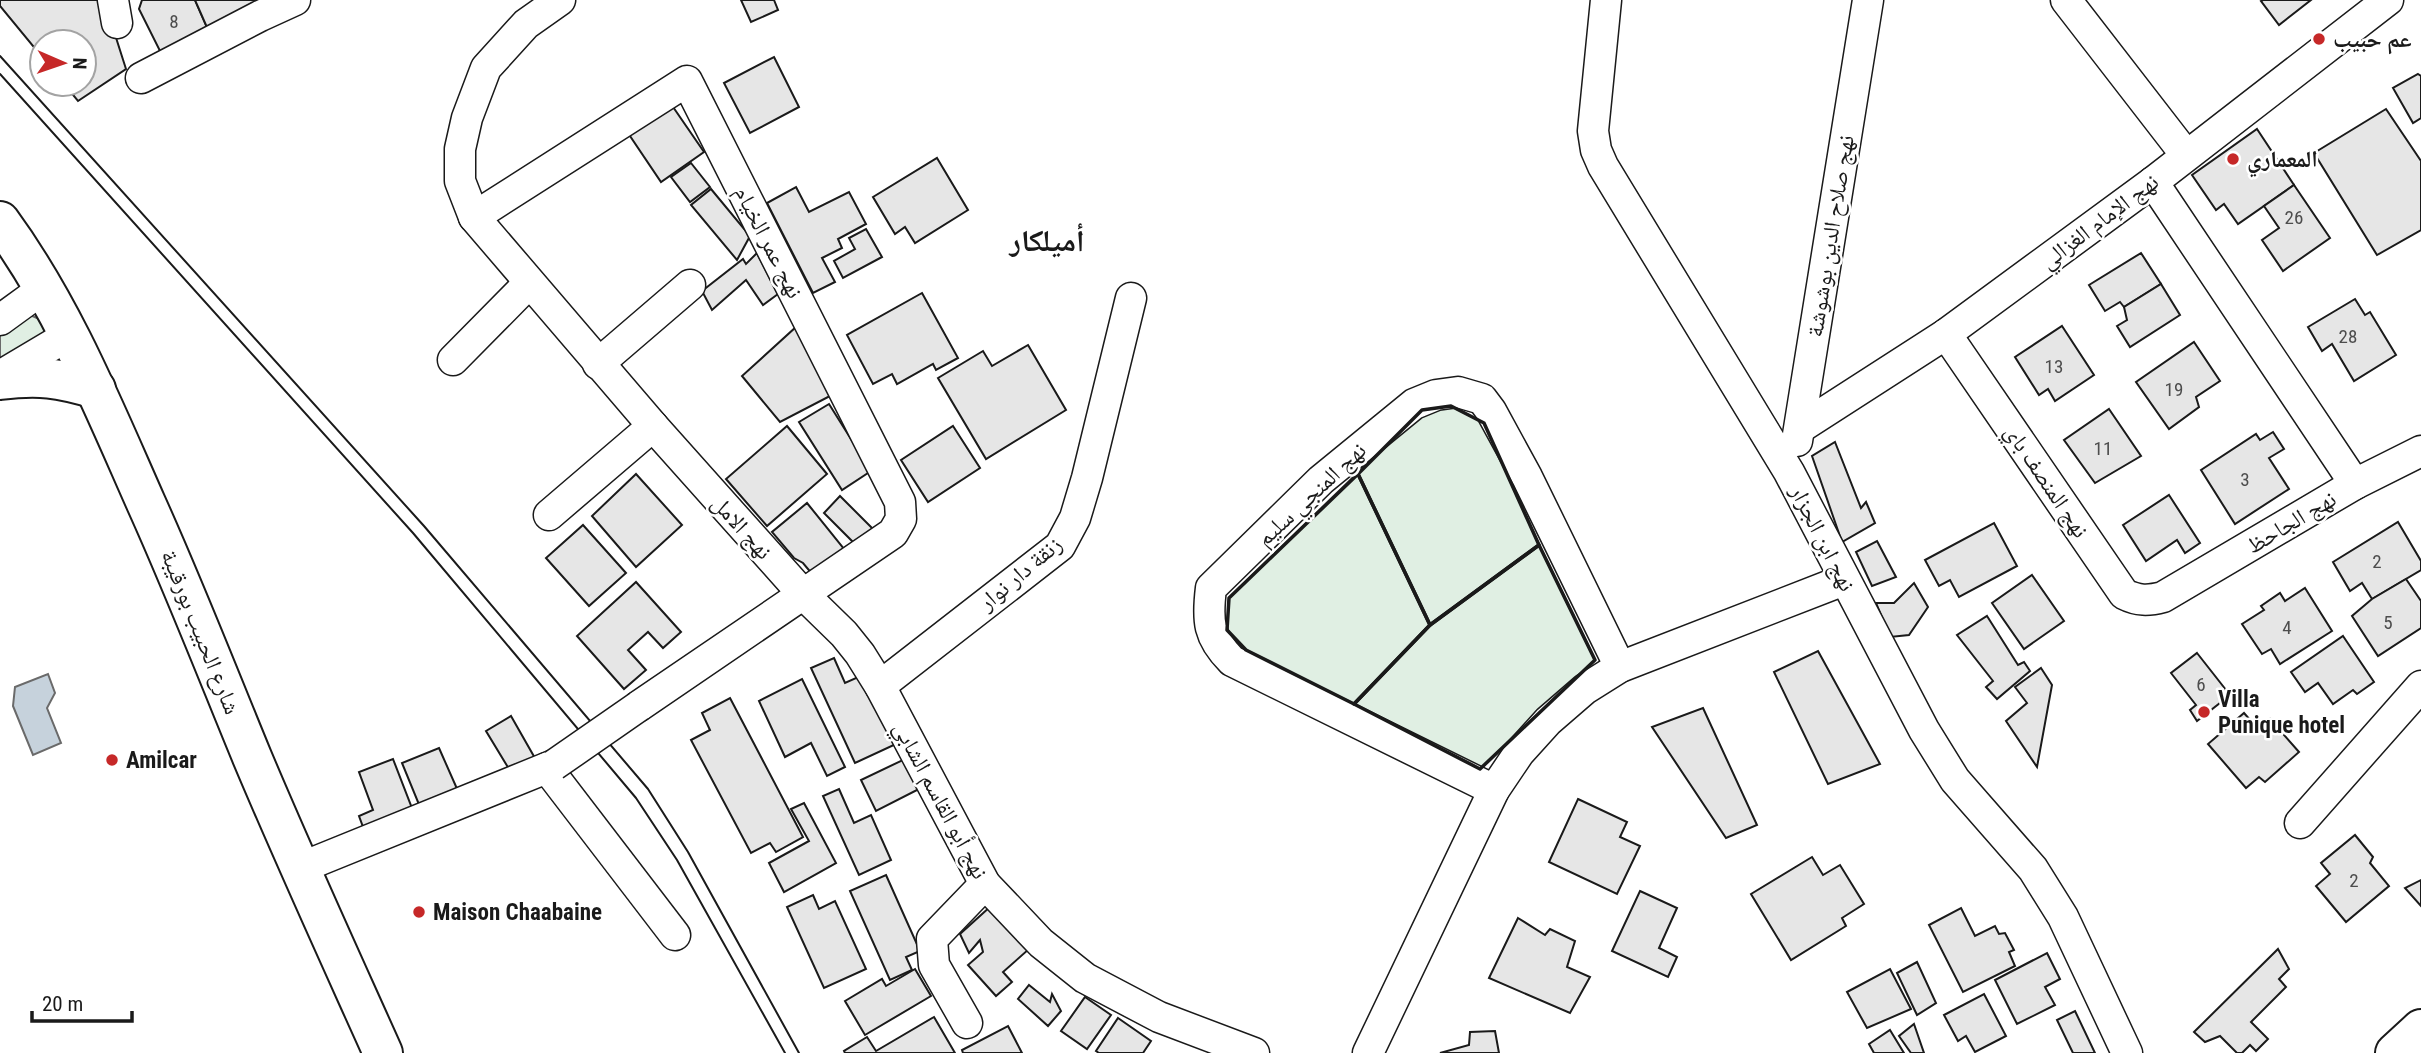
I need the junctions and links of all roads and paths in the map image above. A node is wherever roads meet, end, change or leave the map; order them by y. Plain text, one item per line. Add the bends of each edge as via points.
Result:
1 (295, 0) edge
2 (560, 0) edge
3 (1606, 0) edge
4 (1868, 0) edge
5 (2066, 0) edge
6 (2374, 4) edge
7 (141, 78) dead end
8 (2186, 155) junction
9 (2153, 182) junction
10 (474, 218) junction
11 (0, 221) edge
12 (529, 283) junction
13 (690, 285) dead end
14 (44, 288) junction
15 (1130, 298) dead end
16 (0, 320) edge
17 (1947, 334) junction
18 (69, 335) junction
19 (453, 360) dead end
20 (598, 363) junction
21 (0, 378) edge
22 (96, 389) junction
23 (653, 426) junction
24 (1801, 428) junction
25 (2421, 451) edge
26 (1789, 471) junction
27 (2354, 484) junction
28 (549, 515) dead end
29 (1844, 580) junction
30 (803, 594) junction
31 (2163, 597) joint
32 (1620, 667) junction
33 (880, 686) junction
34 (2421, 686) edge
35 (551, 766) junction
36 (1494, 790) junction
37 (2300, 823) dead end
38 (300, 868) junction
39 (985, 884) junction
40 (675, 935) dead end
41 (967, 1023) dead end
42 (2421, 1029) edge
43 (383, 1053) edge
44 (1254, 1053) edge
45 (1367, 1053) edge
46 (2127, 1053) edge
47 (2395, 1053) edge

1 - 7 street
2 - 10 street, نهج الامل via 526,24 486,68 460,149 460,181
3 - 26 street, نهج ابن الجزار via 1593,131 1596,150
4 - 24 street, نهج صلاح الدين بوشوشة
5 - 8 street
6 - 8 street, نهج الإمام الغزالي
8 - 9 street, نهج الإمام الغزالي
9 - 17 street, نهج الإمام الغزالي
9 - 27 street
10 - 12 street, نهج الامل
10 - 30 street, نهج عمر الخيام via 687,81 900,502 901,519 893,533
11 - 14 main road, شارع الحبيب بورقيبة
12 - 19 street
12 - 20 street, نهج الامل
13 - 20 street
14 - 16 street
14 - 18 main road, شارع الحبيب بورقيبة
15 - 33 street, زنقة دار نوار via 1076,518 1060,546
17 - 24 street, نهج الإمام الغزالي
17 - 31 street, نهج المنصف باي via 2124,594 2136,600
18 - 21 street
18 - 22 main road, شارع الحبيب بورقيبة
20 - 23 street, نهج الامل
21 - 22 main road via 63,379
22 - 38 main road, شارع الحبيب بورقيبة via 186,590
23 - 28 street
23 - 30 street, نهج الامل
24 - 26 street, نهج صلاح الدين بوشوشة
25 - 27 street, نهج الجاحظ
26 - 29 street, نهج ابن الجزار
27 - 31 street, نهج الجاحظ
29 - 32 street
29 - 46 street, نهج ابن الجزار via 1955,780 2032,869 2063,917
30 - 33 street, نهج أبو القاسم الشابي via 844,634
30 - 35 street, bridge
32 - 36 street via 1548,721 1519,752
32 - 36 street, نهج المنجي سليم via 1491,411 1482,399 1458,392 1414,404 1321,480 1211,588 1211,633 1232,661
33 - 39 street, نهج أبو القاسم الشابي
34 - 37 street
35 - 38 street
35 - 40 street
36 - 45 street
38 - 43 main road, شارع الحبيب بورقيبة
39 - 41 street via 932,939 934,965
39 - 44 street, نهج أبو القاسم الشابي via 1041,943 1085,978 1159,1017
42 - 47 main road

